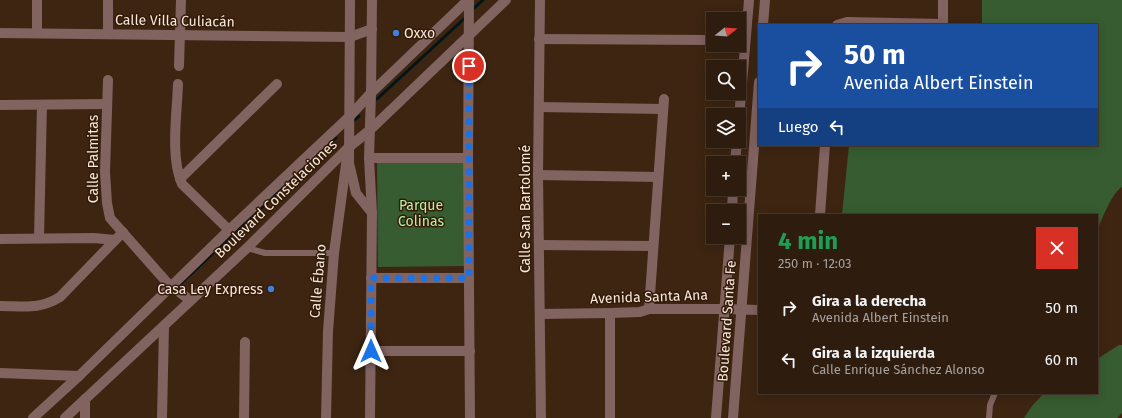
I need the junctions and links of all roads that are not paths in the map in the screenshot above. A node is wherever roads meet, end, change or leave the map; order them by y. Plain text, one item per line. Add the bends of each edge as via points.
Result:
1 (37, 0) edge
2 (108, 0) edge
3 (180, 0) edge
4 (350, 0) edge
5 (372, 0) edge
6 (506, 0) edge
7 (540, 0) edge
8 (749, 0) edge
9 (765, 0) edge
10 (943, 0) edge
11 (469, 3) edge
12 (746, 17) edge
13 (763, 24) edge
14 (842, 24) edge
15 (943, 24) edge
16 (372, 29) junction
17 (0, 33) edge
18 (37, 33) junction
19 (108, 34) junction
20 (180, 35) junction
21 (470, 35) junction
22 (350, 37) junction
23 (539, 39) junction
24 (706, 40) edge
25 (742, 52) edge
26 (179, 66) dead end
27 (108, 80) dead end
28 (178, 84) dead end
29 (277, 84) dead end
30 (371, 93) junction
31 (664, 99) dead end
32 (758, 101) edge
33 (107, 104) junction
34 (42, 105) junction
35 (0, 106) edge
36 (539, 107) junction
37 (739, 108) edge
38 (663, 110) junction
39 (349, 117) junction
40 (370, 130) junction
41 (825, 146) edge
42 (349, 147) junction
43 (369, 158) junction
44 (468, 158) junction
45 (538, 175) junction
46 (658, 178) junction
47 (180, 179) junction
48 (372, 213) junction
49 (820, 214) edge
50 (229, 230) junction
51 (123, 232) junction
52 (39, 238) junction
53 (0, 239) edge
54 (115, 240) junction
55 (729, 244) edge
56 (539, 245) junction
57 (653, 246) junction
58 (247, 248) junction
59 (334, 253) junction
60 (371, 278) junction
61 (469, 278) junction
62 (173, 287) junction
63 (188, 299) junction
64 (0, 306) edge
65 (724, 309) junction
66 (649, 310) junction
67 (741, 310) junction
68 (758, 310) edge
69 (610, 313) junction
70 (540, 314) junction
71 (164, 326) junction
72 (245, 342) dead end
73 (371, 351) junction
74 (470, 351) junction
75 (0, 373) edge
76 (79, 376) junction
77 (995, 394) edge
78 (85, 399) junction
79 (33, 418) edge
80 (65, 418) edge
81 (85, 418) edge
82 (162, 418) edge
83 (244, 418) edge
84 (326, 418) edge
85 (370, 418) edge
86 (470, 418) edge
87 (541, 418) edge
88 (610, 418) edge
89 (716, 418) edge
90 (734, 418) edge
91 (989, 418) edge

1 - 18 street
2 - 19 street
3 - 20 street
4 - 22 street
5 - 16 street
6 - 21 street, Boulevard Constelaciones
7 - 23 street, Calle San Bartolomé
8 - 12 street
9 - 13 street
10 - 15 street
11 - 21 street
11 - 30 street, Boulevard Constelaciones
14 - 15 street
16 - 22 street
16 - 30 street
17 - 18 street, Calle Villa Culiacán
18 - 19 street, Calle Villa Culiacán
19 - 20 street, Calle Villa Culiacán
20 - 22 street, Calle Villa Culiacán
20 - 26 street
21 - 40 street, Boulevard Constelaciones
21 - 44 street
22 - 39 street
23 - 24 street
23 - 36 street, Calle San Bartolomé
25 - 37 street
27 - 33 street, Calle Palmitas
28 - 47 street via 176,168
29 - 47 street
30 - 39 street, Boulevard Constelaciones
30 - 40 street
31 - 38 street
32 - 67 street, Boulevard Santa Fe
33 - 34 street
33 - 51 street, Calle Palmitas via 107,203 110,218
34 - 35 street
34 - 52 street
36 - 38 street
36 - 45 street, Calle San Bartolomé
38 - 46 street
39 - 42 street
39 - 50 street, Boulevard Constelaciones
40 - 42 street, Boulevard Constelaciones
40 - 43 street
41 - 49 street
42 - 48 street via 349,162 356,193
42 - 58 street, Boulevard Constelaciones
42 - 59 street, Calle Ébano
43 - 44 street
43 - 48 street
44 - 61 street
45 - 46 street
45 - 56 street, Calle San Bartolomé
46 - 57 street
47 - 50 street via 182,184
48 - 60 street
50 - 62 street, Boulevard Constelaciones
51 - 54 street
51 - 62 street, Calle Palmitas
52 - 53 street
52 - 54 street
54 - 64 street via 60,297 50,303 40,306
55 - 65 street, Boulevard Santa Fe
56 - 57 street
56 - 70 street, Calle San Bartolomé
57 - 66 street
58 - 59 lane via 265,253
58 - 63 street, Boulevard Constelaciones
59 - 84 street, Calle Ébano via 328,331
60 - 61 street
60 - 73 street
61 - 74 street
62 - 63 street, Calle Palmitas
62 - 76 street, Boulevard Constelaciones
63 - 71 street, Boulevard Constelaciones
65 - 66 street, Avenida Santa Ana
65 - 67 street, Avenida Santa Ana
65 - 89 street, Boulevard Santa Fe
66 - 69 street, Avenida Santa Ana
67 - 68 street, Avenida Santa Ana
67 - 90 street, Boulevard Santa Fe
69 - 70 street, Avenida Santa Ana
69 - 88 street
70 - 87 street, Calle San Bartolomé
71 - 78 street, Boulevard Constelaciones
71 - 82 street
72 - 83 street
73 - 74 street
73 - 85 street
74 - 86 street
75 - 76 street
76 - 79 street, Boulevard Constelaciones
77 - 91 lane
78 - 80 street, Boulevard Constelaciones
78 - 81 street

